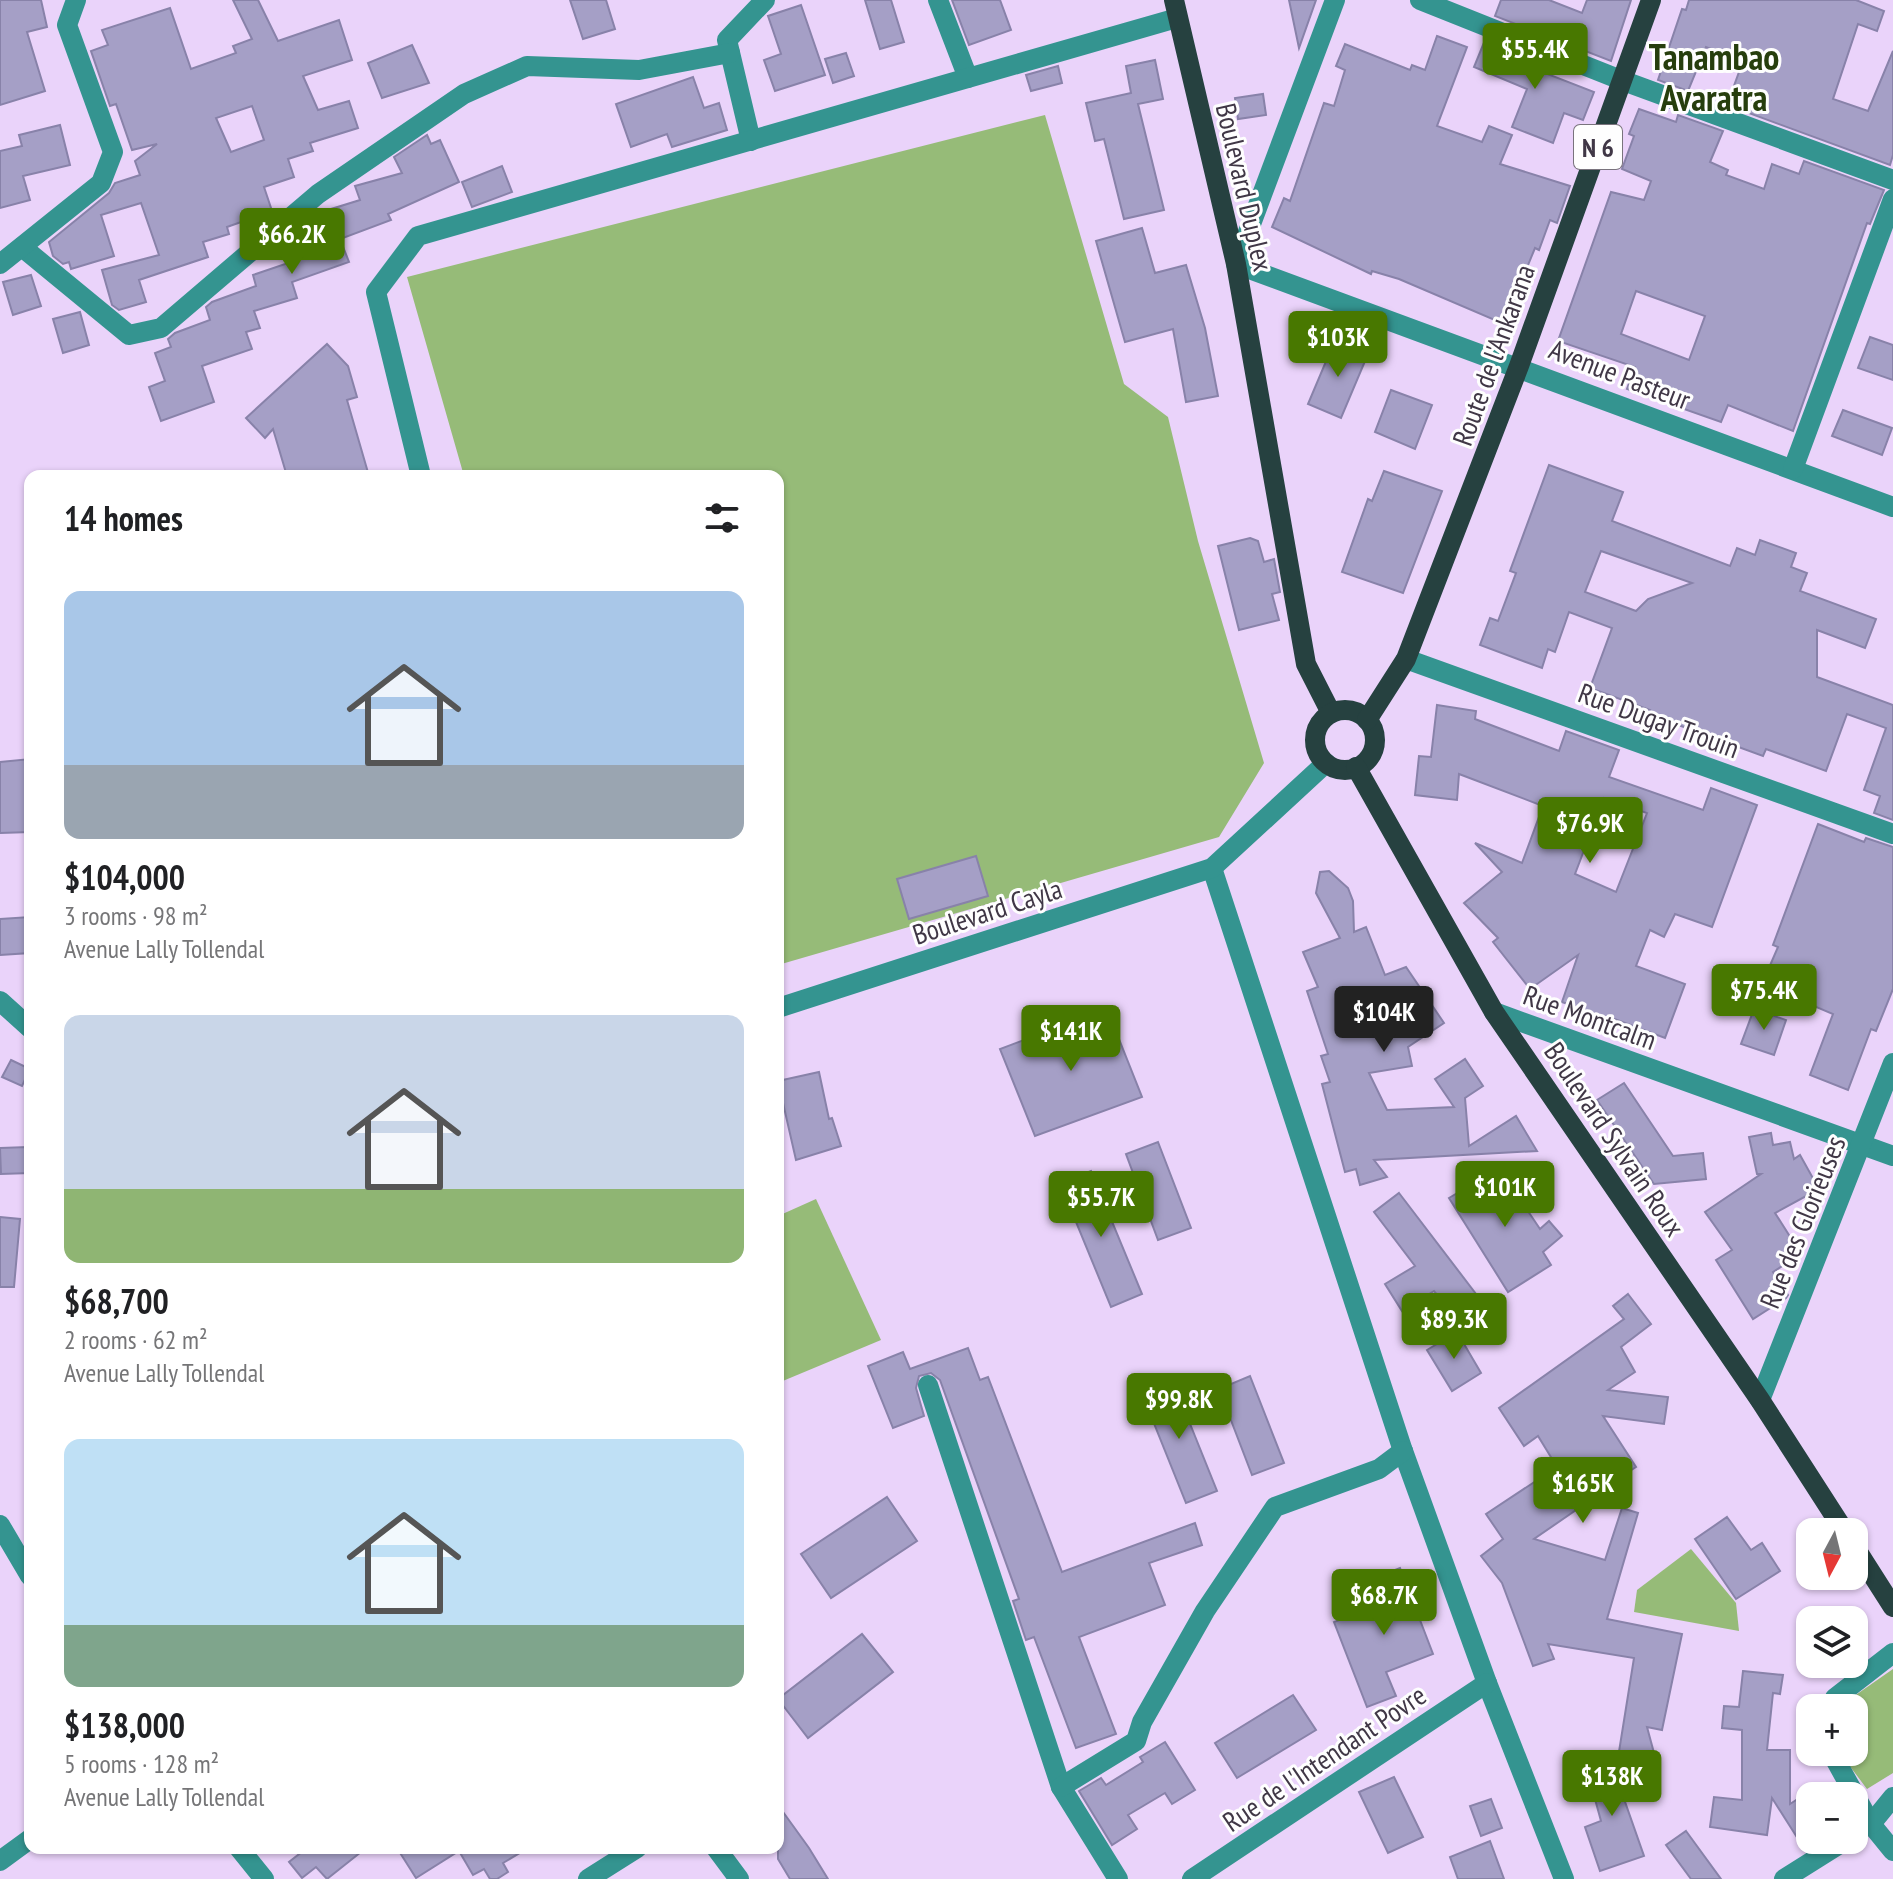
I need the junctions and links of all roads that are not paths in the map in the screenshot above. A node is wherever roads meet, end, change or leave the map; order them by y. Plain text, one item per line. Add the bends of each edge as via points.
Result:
1 (76, 0) edge
2 (765, 0) edge
3 (938, 0) edge
4 (1335, 0) edge
5 (1420, 0) edge
6 (1651, 0) edge
7 (1175, 9) edge
8 (730, 53) junction
9 (968, 78) junction
10 (1621, 80) junction
11 (751, 141) junction
12 (1893, 180) edge
13 (1893, 199) edge
14 (22, 247) junction
15 (0, 264) edge
16 (1236, 264) junction
17 (1519, 366) junction
18 (1793, 469) junction
19 (420, 470) edge
20 (1893, 507) edge
21 (1406, 659) junction
22 (1331, 713) junction
23 (1367, 720) junction
24 (1326, 763) junction
25 (1356, 767) junction
26 (1893, 834) edge
27 (1212, 868) junction
28 (0, 1001) edge
29 (784, 1006) edge
30 (1494, 1012) junction
31 (24, 1023) edge
32 (1893, 1063) edge
33 (1864, 1145) junction
34 (1893, 1156) edge
35 (928, 1385) dead end
36 (1760, 1400) junction
37 (1403, 1451) junction
38 (1836, 1518) edge
39 (0, 1525) edge
40 (24, 1566) edge
41 (1868, 1568) edge
42 (1893, 1607) edge
43 (1893, 1653) edge
44 (1487, 1683) junction
45 (1840, 1694) edge
46 (1061, 1787) junction
47 (1893, 1797) edge
48 (1893, 1821) edge
49 (1868, 1824) edge
50 (1868, 1828) edge
51 (1868, 1834) edge
52 (24, 1843) edge
53 (1893, 1851) edge
54 (244, 1854) edge
55 (628, 1854) edge
56 (720, 1854) edge
57 (1824, 1854) edge
58 (0, 1861) edge
59 (264, 1879) edge
60 (588, 1879) edge
61 (739, 1879) edge
62 (1118, 1879) edge
63 (1192, 1879) edge
64 (1564, 1879) edge
65 (1784, 1879) edge

1 - 14 street via 67,25 113,152 101,183
2 - 8 street via 727,40
3 - 9 street
4 - 16 street
5 - 10 street
6 - 10 main road, Route de l'Ankarana / N 6
7 - 9 street
7 - 16 main road, Boulevard Duplex
8 - 11 street
8 - 14 street via 639,70 527,66 464,94 318,194 161,328 144,334 129,335
9 - 11 street
10 - 12 street
10 - 17 main road, Route de l'Ankarana / N 6
11 - 19 street via 418,236 376,292
13 - 18 street
14 - 15 street
16 - 17 street, Avenue Pasteur
16 - 22 main road, Boulevard Duplex via 1306,664
17 - 18 street, Avenue Pasteur
17 - 21 main road, Route de l'Ankarana / N 6
18 - 20 street, Avenue Pasteur
21 - 23 main road, Route de l'Ankarana / N 6
21 - 26 street, Rue Dugay Trouin
22 - 23 main road via 1353,711
22 - 24 main road via 1315,737
23 - 25 main road via 1374,747
24 - 25 main road via 1344,770
24 - 27 street
25 - 30 main road, Boulevard Sylvain Roux
27 - 29 street, Boulevard Cayla
27 - 37 street
28 - 31 street
30 - 33 street, Rue Montcalm
30 - 36 main road, Boulevard Sylvain Roux
32 - 33 street, Rue des Glorieuses
33 - 34 street, Rue Montcalm
33 - 36 street, Rue des Glorieuses
35 - 46 street
36 - 38 main road, Boulevard Sylvain Roux
37 - 44 street
37 - 46 street via 1379,1469 1275,1507 1205,1611 1136,1741
39 - 40 street
41 - 42 main road
43 - 45 street
44 - 63 street, Rue de l'Intendant Povre
44 - 64 street
46 - 62 street
47 - 49 street
48 - 50 street
51 - 53 street
52 - 58 street
54 - 59 street
55 - 60 street
56 - 61 street
57 - 65 street

